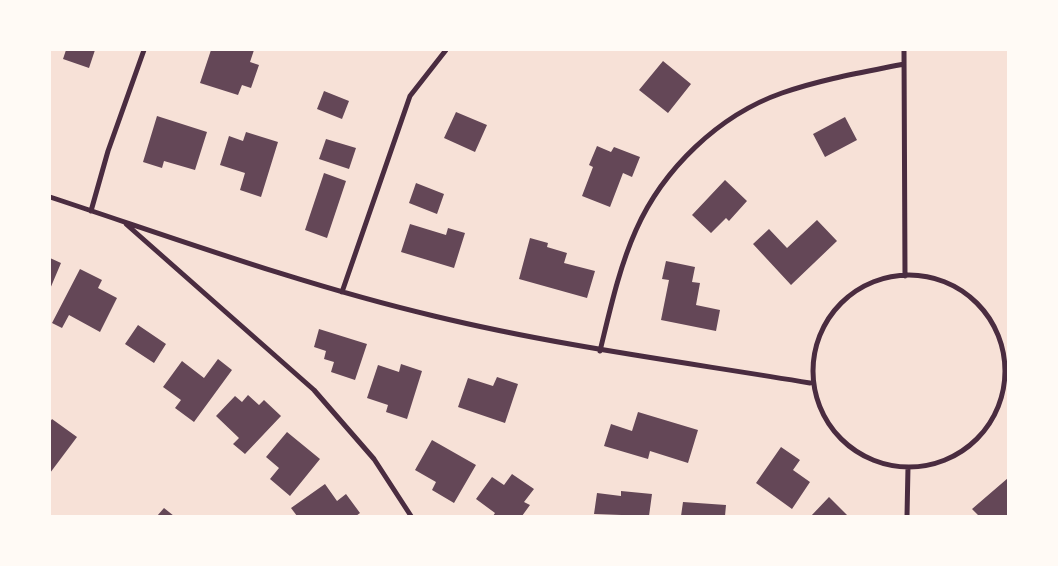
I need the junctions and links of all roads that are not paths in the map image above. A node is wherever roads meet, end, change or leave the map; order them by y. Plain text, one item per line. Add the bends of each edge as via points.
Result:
1 (144, 50) edge
2 (446, 50) edge
3 (904, 50) edge
4 (904, 64) junction
5 (50, 197) edge
6 (91, 211) junction
7 (124, 223) junction
8 (905, 276) junction
9 (342, 292) junction
10 (1005, 348) edge
11 (600, 351) junction
12 (810, 383) junction
13 (908, 467) junction
14 (411, 516) edge
15 (907, 516) edge

1 - 6 street via 108,151
2 - 9 street via 410,96
3 - 4 street
4 - 8 street
4 - 11 street via 782,93 726,122 700,144 663,184 635,232 615,291
5 - 6 street
6 - 7 street
7 - 9 street
7 - 14 street via 314,390 374,459
8 - 10 street via 943,281 972,295 993,320
8 - 12 street via 866,285 841,306 818,343
9 - 11 street via 432,316
10 - 13 street via 1000,396 984,429 956,454 941,462
11 - 12 street
12 - 13 street via 821,412 842,441 871,459
13 - 15 street

